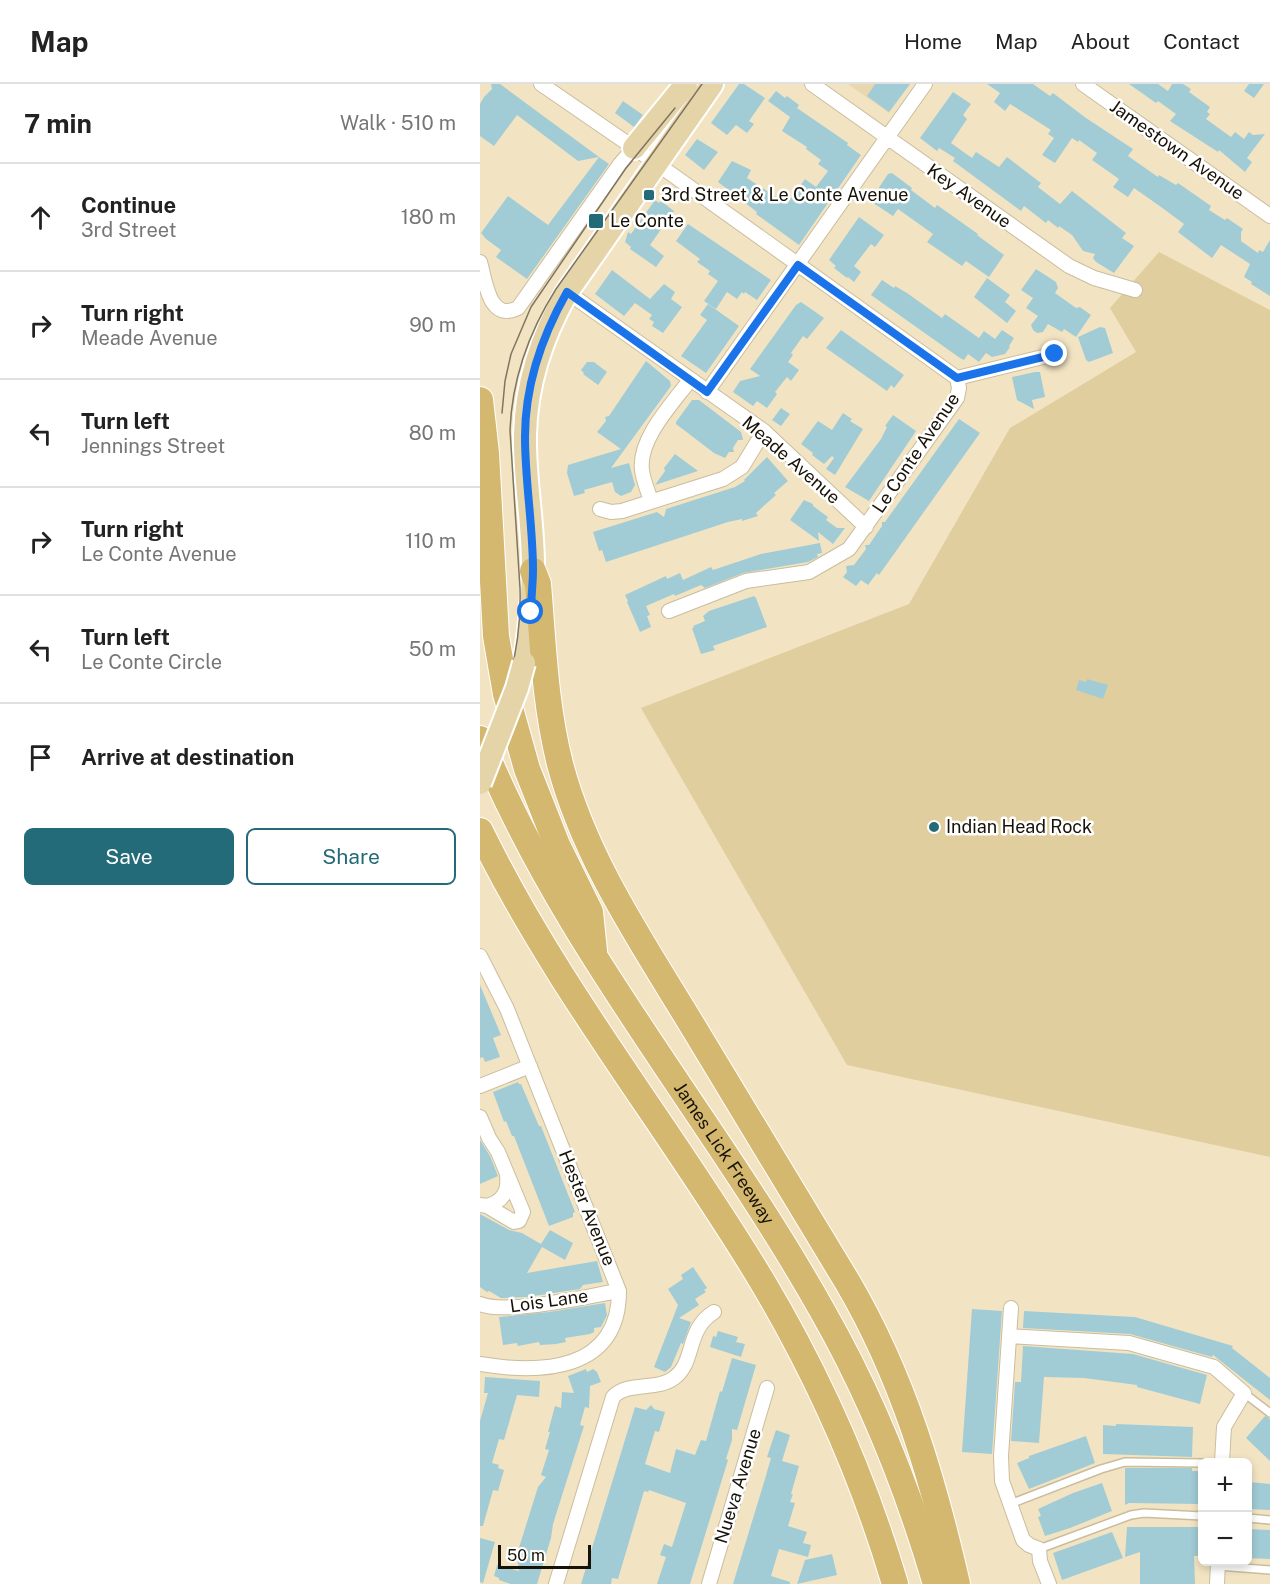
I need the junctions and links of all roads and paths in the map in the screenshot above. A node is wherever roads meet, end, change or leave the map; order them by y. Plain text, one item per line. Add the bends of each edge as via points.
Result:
1 (541, 84) edge
2 (686, 84) edge
3 (712, 84) edge
4 (812, 84) edge
5 (925, 84) edge
6 (1083, 84) edge
7 (887, 138) junction
8 (634, 148) junction
9 (656, 163) junction
10 (1270, 216) edge
11 (480, 262) edge
12 (798, 265) junction
13 (1136, 290) dead end
14 (567, 292) junction
15 (1055, 354) dead end
16 (957, 378) junction
17 (690, 380) junction
18 (707, 392) junction
19 (480, 400) edge
20 (764, 431) junction
21 (651, 501) junction
22 (600, 509) dead end
23 (866, 527) junction
24 (533, 571) junction
25 (669, 611) dead end
26 (480, 739) edge
27 (480, 783) edge
28 (480, 831) edge
29 (480, 866) edge
30 (480, 956) edge
31 (596, 961) junction
32 (567, 986) junction
33 (530, 1066) junction
34 (480, 1086) edge
35 (480, 1117) edge
36 (507, 1173) junction
37 (483, 1206) edge
38 (619, 1291) junction
39 (480, 1304) edge
40 (1011, 1308) dead end
41 (714, 1312) dead end
42 (1008, 1336) junction
43 (480, 1364) edge
44 (768, 1388) dead end
45 (1244, 1393) junction
46 (1270, 1413) edge
47 (1222, 1458) edge
48 (1198, 1463) edge
49 (1010, 1504) junction
50 (1198, 1516) edge
51 (1252, 1518) edge
52 (1270, 1520) edge
53 (1038, 1549) junction
54 (1218, 1566) edge
55 (1235, 1566) edge
56 (1270, 1570) edge
57 (556, 1584) edge
58 (709, 1584) edge
59 (895, 1584) edge
60 (936, 1584) edge
61 (957, 1584) edge
62 (1049, 1584) edge
63 (1217, 1584) edge

1 - 8 street, Le Conte Avenue
2 - 8 main road
3 - 9 main road
4 - 7 street, Key Avenue
5 - 7 street
6 - 10 street, Jamestown Avenue
7 - 12 street
7 - 13 street, Key Avenue via 1070,266 1094,278
8 - 9 street, Le Conte Avenue
8 - 11 street via 519,308 511,312 496,308
9 - 12 street, Le Conte Avenue
9 - 14 main road
12 - 16 street, Le Conte Avenue
12 - 18 street
14 - 17 street, Meade Avenue
14 - 24 main road via 548,328 531,380 527,408 525,461
15 - 16 street
16 - 23 street, Le Conte Avenue via 957,398
17 - 18 street, Meade Avenue
17 - 21 street via 648,438 642,453 642,470
18 - 20 street, Meade Avenue
19 - 31 highway via 496,636 506,694 534,787 590,912
20 - 21 street via 742,467 723,479
20 - 23 street, Meade Avenue
21 - 22 street via 622,511
23 - 25 street, Le Conte Avenue via 849,549 809,572 746,581
24 - 27 main road, bridge via 524,663
24 - 61 highway via 538,584 553,731 560,765 584,831 633,929 877,1336 921,1446
26 - 31 highway, James Lick Freeway via 535,857
28 - 32 highway, James Lick Freeway
29 - 32 highway via 516,921
30 - 33 street, Hester Avenue
31 - 60 highway, James Lick Freeway via 768,1220 832,1328 894,1460
32 - 59 highway, James Lick Freeway via 776,1305 848,1452
33 - 34 street
33 - 38 street, Hester Avenue
35 - 36 street
36 - 37 street via 503,1198
36 - 37 street via 523,1212 519,1221
38 - 39 street, Lois Lane via 509,1308
38 - 43 street via 615,1317 604,1341 576,1360 540,1369
40 - 42 street
41 - 57 street via 697,1327 686,1361 676,1377 620,1391 613,1397
42 - 45 street via 1129,1343 1214,1367
42 - 49 street via 1001,1456 1002,1481
44 - 58 street, Nueva Avenue
45 - 46 lane
45 - 47 street via 1224,1427
48 - 49 lane via 1125,1462
49 - 53 street via 1023,1539
50 - 53 lane via 1131,1515
51 - 52 lane
53 - 62 street
54 - 63 street
55 - 56 lane

